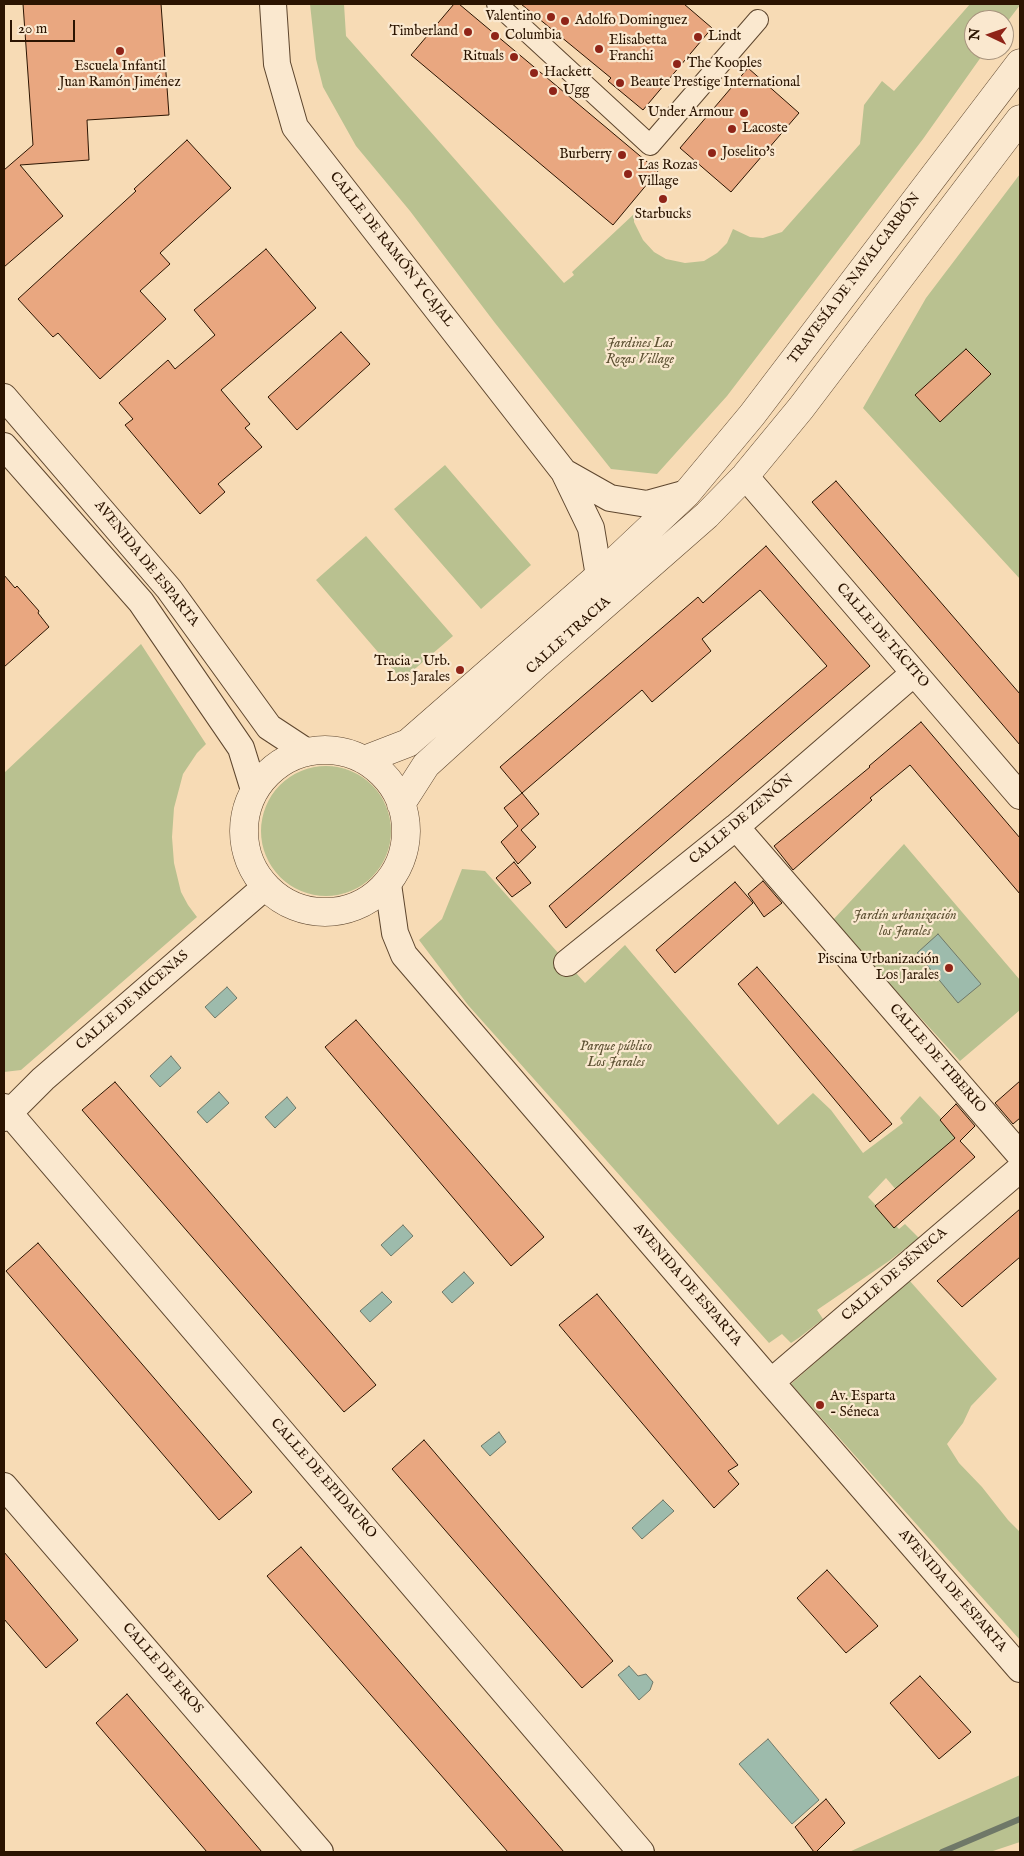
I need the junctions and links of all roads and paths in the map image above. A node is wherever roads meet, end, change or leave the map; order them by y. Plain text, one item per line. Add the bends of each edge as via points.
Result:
1 (273, 4) edge
2 (497, 4) edge
3 (758, 20) dead end
4 (1020, 62) edge
5 (1020, 119) edge
6 (4, 397) edge
7 (4, 446) edge
8 (564, 472) junction
9 (745, 476) junction
10 (687, 493) junction
11 (599, 576) junction
12 (914, 673) junction
13 (307, 752) junction
14 (364, 760) junction
15 (254, 790) junction
16 (1020, 796) edge
17 (401, 804) junction
18 (736, 827) junction
19 (388, 884) junction
20 (265, 888) junction
21 (567, 963) dead end
22 (5, 1112) edge
23 (1020, 1155) edge
24 (1020, 1169) edge
25 (770, 1382) junction
26 (4, 1486) edge
27 (1020, 1669) edge
28 (320, 1852) edge
29 (641, 1852) edge

1 - 8 street, CALLE DE RAMÓN Y CAJAL via 277,64 295,127
2 - 3 street via 650,145
4 - 10 street, TRAVESÍA DE NAVALCARBÓN via 758,407
5 - 9 street
6 - 13 street, AVENIDA DE ESPARTA via 169,589 269,727
7 - 15 street, AVENIDA DE ESPARTA via 141,602 241,748
8 - 10 street, CALLE DE RAMÓN Y CAJAL via 610,498 647,504
8 - 11 street, CALLE DE RAMÓN Y CAJAL via 591,528
9 - 12 street, CALLE DE TÁCITO
9 - 17 street, CALLE TRACIA via 707,515 426,765
10 - 11 street, CALLE TRACIA
11 - 14 street, CALLE TRACIA via 408,743
12 - 16 street, CALLE DE TÁCITO
12 - 18 street, CALLE DE ZENÓN
13 - 14 street via 336,750
13 - 15 street via 280,764
14 - 17 street via 387,778
15 - 20 street via 247,806 244,840 248,858
17 - 19 street via 406,825 405,845 399,866
18 - 21 street, CALLE DE ZENÓN
18 - 23 street, CALLE DE TIBERIO
19 - 20 street via 370,899 350,909 327,914 304,911 283,902
19 - 25 street, AVENIDA DE ESPARTA via 395,933 404,955
20 - 22 street, CALLE DE MICENAS
22 - 29 street, CALLE DE EPIDAURO
24 - 25 street, CALLE DE SÉNECA
25 - 27 street, AVENIDA DE ESPARTA
26 - 28 street, CALLE DE EROS

